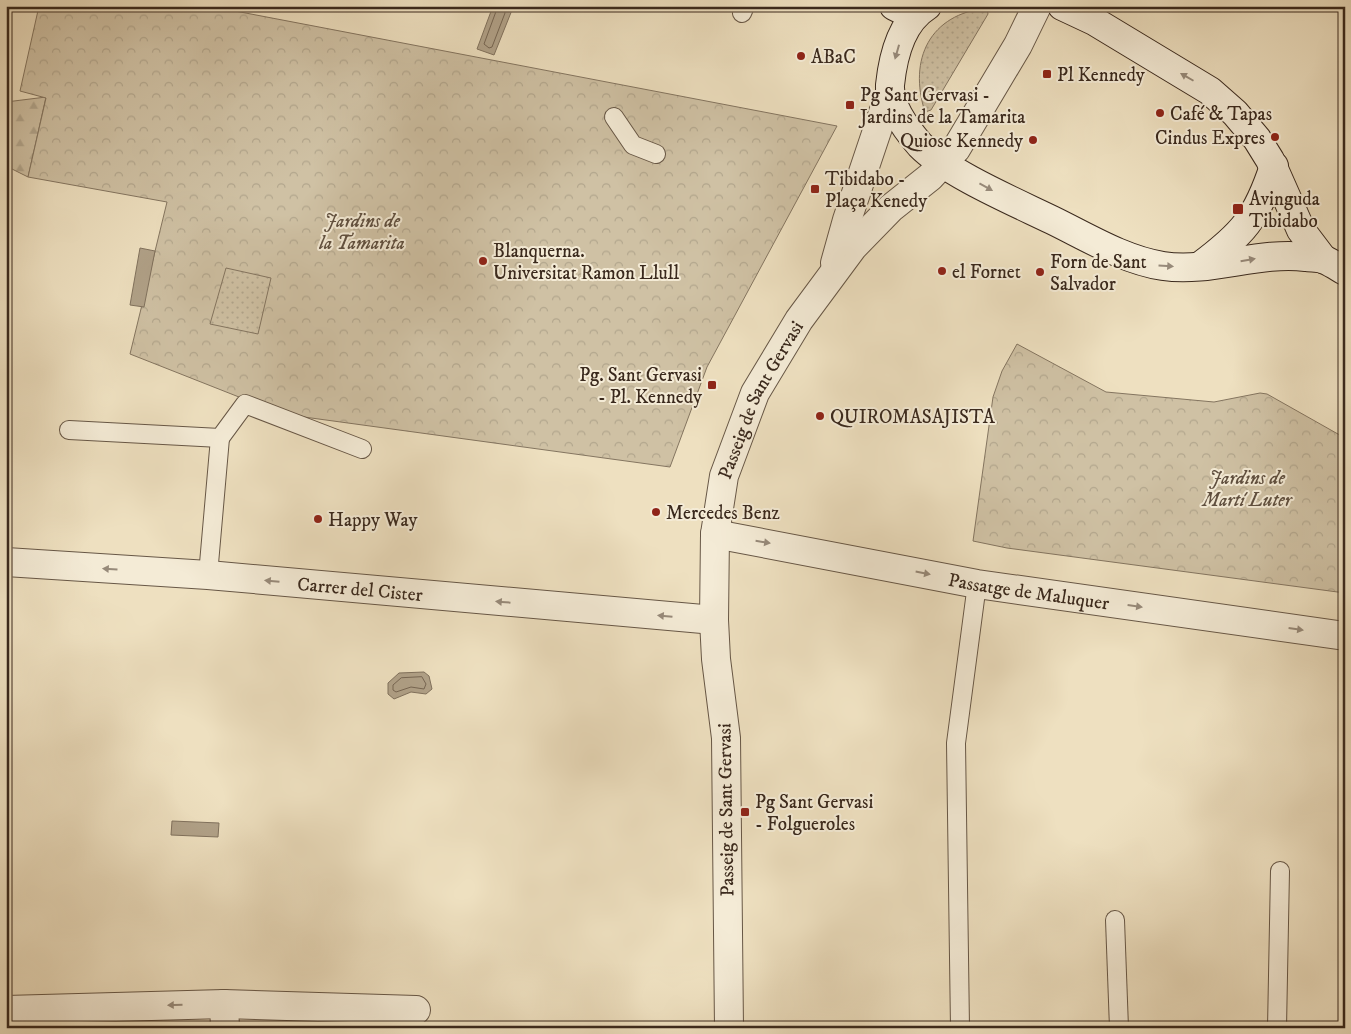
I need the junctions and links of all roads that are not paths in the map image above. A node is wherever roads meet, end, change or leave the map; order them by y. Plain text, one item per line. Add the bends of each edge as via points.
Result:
1 (1037, 6) edge
2 (1062, 6) edge
3 (912, 9) edge
4 (890, 92) junction
5 (614, 117) dead end
6 (656, 154) dead end
7 (944, 163) junction
8 (1274, 166) junction
9 (1334, 265) edge
10 (1200, 266) junction
11 (833, 272) junction
12 (69, 430) dead end
13 (220, 438) junction
14 (362, 449) dead end
15 (715, 534) junction
16 (6, 562) edge
17 (208, 575) junction
18 (977, 584) junction
19 (714, 620) junction
20 (1345, 636) edge
21 (1280, 871) dead end
22 (1115, 920) dead end
23 (6, 1010) edge
24 (416, 1010) dead end
25 (224, 1016) edge
26 (729, 1028) edge
27 (960, 1028) edge
28 (1119, 1028) edge
29 (1278, 1028) edge

1 - 7 street, Passeig de Sant Gervasi via 966,134
8 -> 2 street via 1257,139 1210,90 1094,21
3 -> 4 street via 892,69
4 - 7 street via 897,112 920,145
4 - 11 street
5 - 6 lane via 633,145
7 -> 10 street via 1004,197 1112,249 1152,264
7 - 11 street, Passeig de Sant Gervasi via 891,208 853,246
8 - 9 street via 1302,230
8 - 10 street via 1254,216 1237,236
10 -> 9 street via 1289,255
11 - 15 street, Passeig de Sant Gervasi via 774,359 755,394 724,476
12 - 13 lane
13 - 14 lane via 245,404
13 - 17 lane
15 -> 18 street, Passatge de Maluquer
15 - 19 street, Passeig de Sant Gervasi
17 -> 16 street, Carrer del Cister
19 -> 17 street, Carrer del Cister
18 -> 20 street, Passatge de Maluquer
18 - 27 lane via 956,743
19 - 26 street, Passeig de Sant Gervasi via 726,738
21 - 29 lane
22 - 28 lane
25 -> 23 street
24 - 25 street

